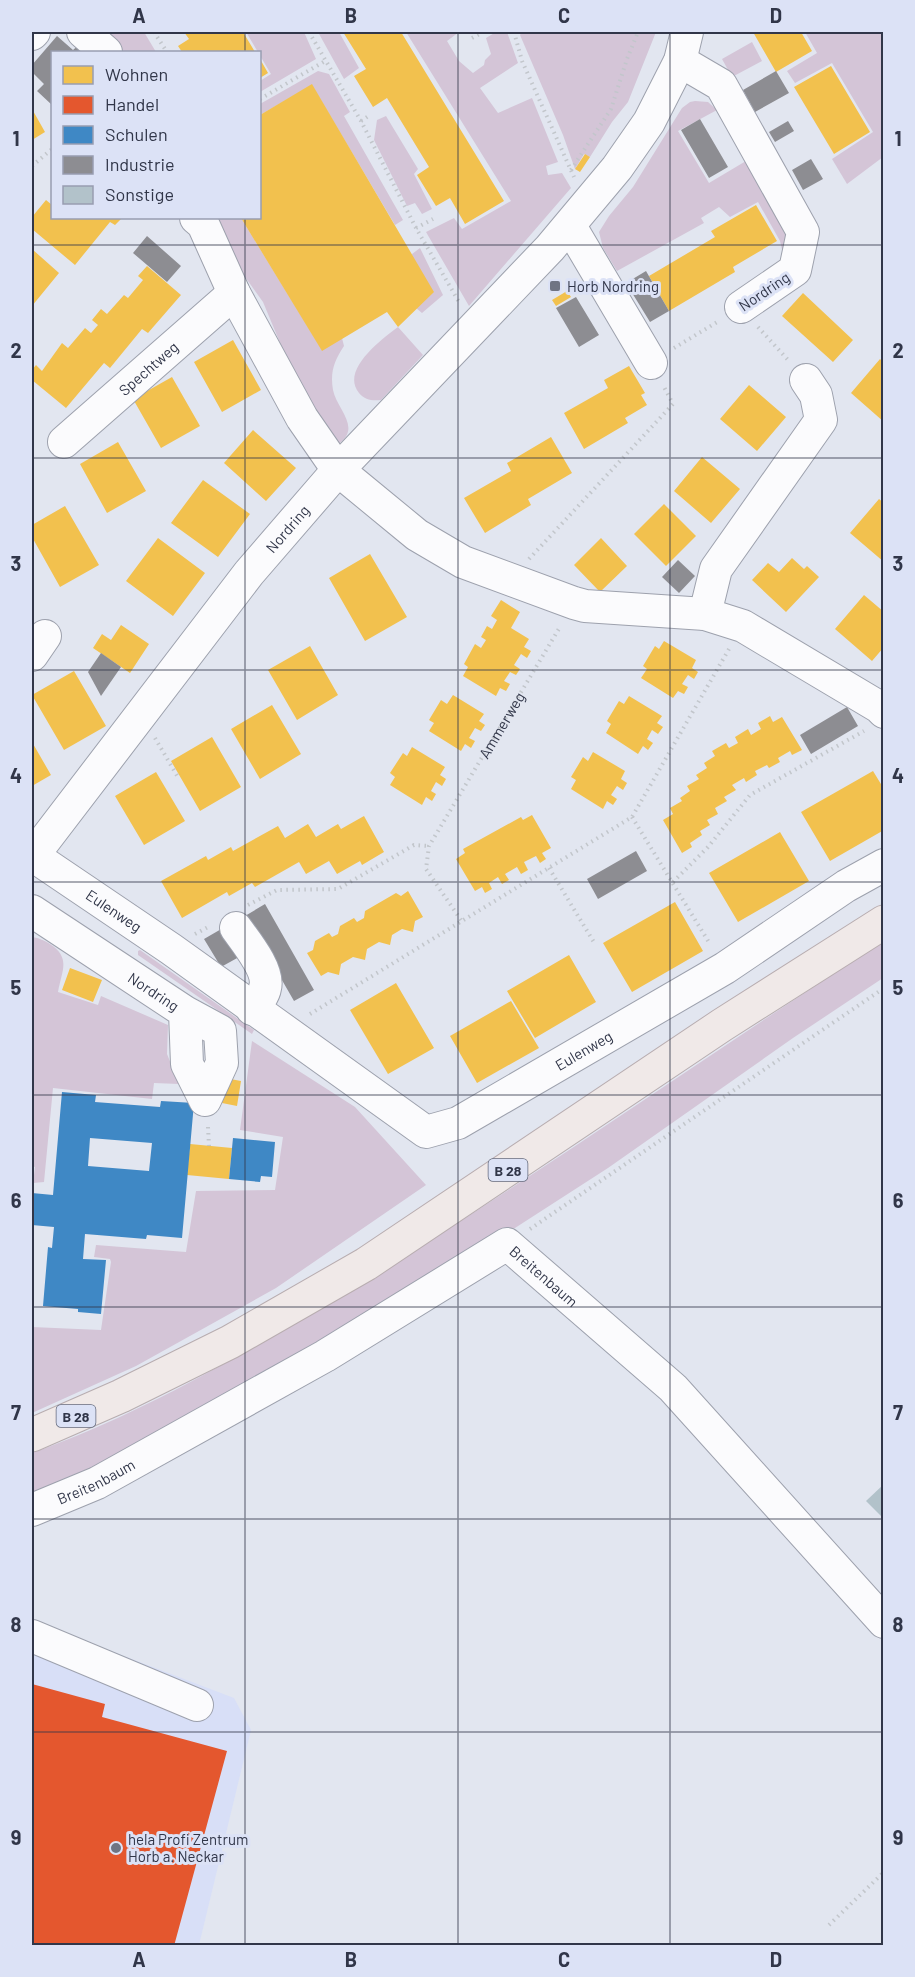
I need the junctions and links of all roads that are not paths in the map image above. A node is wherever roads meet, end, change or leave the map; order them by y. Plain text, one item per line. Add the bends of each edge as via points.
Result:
1 (83, 32) edge
2 (687, 32) edge
3 (105, 51) edge
4 (680, 62) junction
5 (197, 219) edge
6 (570, 225) junction
7 (234, 293) junction
8 (741, 307) road end
9 (651, 363) road end
10 (806, 380) road end
11 (64, 442) dead end
12 (338, 470) junction
13 (705, 614) junction
14 (882, 708) edge
15 (32, 856) edge
16 (884, 865) edge
17 (32, 911) edge
18 (884, 922) edge
19 (236, 928) dead end
20 (252, 1009) junction
21 (185, 1011) dead end
22 (32, 1435) edge
23 (32, 1510) edge
24 (884, 1622) edge
25 (32, 1636) edge
26 (197, 1705) dead end

1 - 3 street
2 - 4 street, Nordring
4 - 6 street, Nordring via 650,122
4 - 8 street, Nordring via 721,85 803,232 795,270
5 - 7 street
6 - 9 street
6 - 12 street, Nordring
7 - 11 street, Spechtweg
7 - 12 street via 302,418
10 - 13 street via 816,395 821,420 716,570
12 - 13 street via 417,534 463,562 585,606
12 - 15 street, Nordring via 249,573
13 - 14 street via 743,626
15 - 20 street, Eulenweg via 171,949
16 - 20 street, Eulenweg via 846,886 725,968 458,1124 426,1132
17 - 21 street, Nordring
18 - 22 main road, B 28 via 722,1025 366,1264 231,1342
19 - 20 street via 255,954 266,980 265,990
23 - 24 street, Breitenbaum via 97,1484 325,1356 507,1244 673,1388
25 - 26 street

